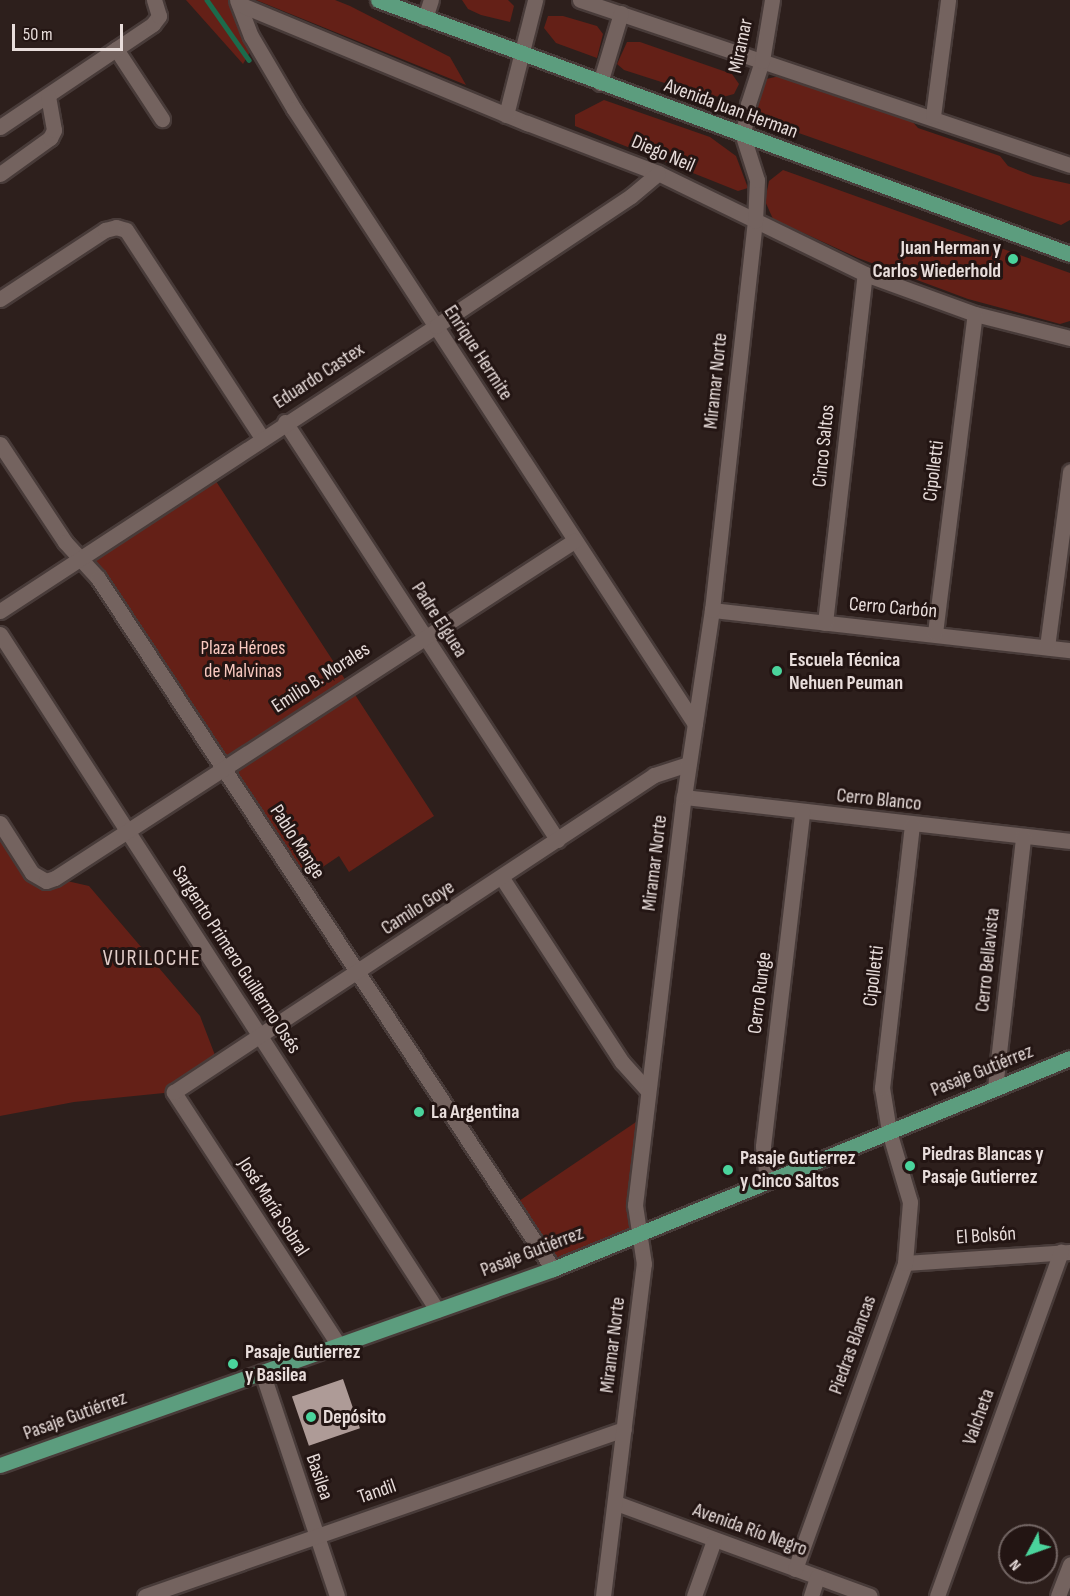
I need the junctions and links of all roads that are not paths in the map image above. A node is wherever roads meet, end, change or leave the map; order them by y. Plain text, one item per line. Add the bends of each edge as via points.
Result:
1 (154, 0) edge
2 (378, 0) edge
3 (430, 0) edge
4 (535, 0) edge
5 (580, 0) edge
6 (772, 0) edge
7 (948, 0) edge
8 (238, 2) edge
9 (621, 13) junction
10 (425, 18) junction
11 (116, 49) junction
12 (521, 53) junction
13 (762, 61) junction
14 (600, 83) junction
15 (48, 97) junction
16 (506, 115) junction
17 (933, 116) junction
18 (162, 119) dead end
19 (0, 127) edge
20 (743, 136) junction
21 (1070, 165) edge
22 (658, 173) junction
23 (0, 174) edge
24 (755, 221) junction
25 (1070, 254) edge
26 (865, 274) junction
27 (0, 298) edge
28 (975, 314) junction
29 (436, 326) junction
30 (1070, 338) edge
31 (285, 422) junction
32 (262, 438) junction
33 (0, 444) edge
34 (1070, 472) edge
35 (574, 542) junction
36 (79, 557) junction
37 (712, 610) junction
38 (0, 611) edge
39 (825, 623) junction
40 (935, 633) junction
41 (0, 634) edge
42 (424, 636) junction
43 (1047, 647) junction
44 (1070, 650) edge
45 (695, 724) junction
46 (688, 764) junction
47 (223, 768) junction
48 (684, 797) junction
49 (802, 812) junction
50 (0, 823) edge
51 (912, 825) junction
52 (128, 830) junction
53 (1023, 837) junction
54 (557, 840) junction
55 (1070, 842) edge
56 (502, 878) junction
57 (358, 972) junction
58 (259, 1035) junction
59 (1070, 1058) edge
60 (995, 1088) junction
61 (648, 1091) junction
62 (174, 1092) joint
63 (889, 1131) junction
64 (767, 1179) junction
65 (640, 1232) junction
66 (1065, 1252) edge
67 (905, 1263) junction
68 (553, 1269) junction
69 (437, 1310) junction
70 (338, 1344) junction
71 (262, 1372) junction
72 (624, 1429) junction
73 (0, 1465) edge
74 (616, 1503) junction
75 (317, 1535) junction
76 (714, 1540) junction
77 (1070, 1564) edge
78 (795, 1569) junction
79 (817, 1577) junction
80 (145, 1596) edge
81 (337, 1596) edge
82 (603, 1596) edge
83 (694, 1596) edge
84 (811, 1596) edge
85 (870, 1596) edge
86 (937, 1596) edge
87 (1058, 1596) edge

1 - 11 street via 159,16 153,24
2 - 10 main road, Avenida Juan Herman
3 - 10 street
4 - 12 street
5 - 9 street
6 - 13 street, Miramar
7 - 17 street
8 - 16 street, Diego Neil
8 - 29 street, Enrique Hermite via 251,36 294,109
9 - 13 street
9 - 14 street
10 - 12 main road, Avenida Juan Herman
11 - 15 street
11 - 18 street
12 - 14 main road, Avenida Juan Herman
12 - 16 street
13 - 17 street
13 - 20 street, Miramar via 748,104
14 - 20 main road, Avenida Juan Herman
15 - 19 street
15 - 23 street via 54,130 50,138
16 - 22 street, Diego Neil
17 - 21 street
20 - 24 street, Miramar Norte via 756,180
20 - 25 main road, Avenida Juan Herman
22 - 24 street, Diego Neil
22 - 29 street, Eduardo Castex via 631,196
24 - 26 street, Diego Neil
24 - 37 street, Miramar Norte
26 - 28 street, Diego Neil
26 - 39 street, Cinco Saltos
27 - 32 street via 116,227 126,230
28 - 30 street, Diego Neil
28 - 40 street, Cipolletti
29 - 31 street, Eduardo Castex
29 - 35 street, Enrique Hermite
31 - 32 street, Eduardo Castex
31 - 42 street, Padre Elguea
32 - 36 street, Eduardo Castex
33 - 36 street, Pablo Mange
34 - 43 street
35 - 42 street, Emilio B. Morales
35 - 45 street, Enrique Hermite
36 - 38 street, Eduardo Castex
36 - 47 street, Pablo Mange via 98,578
37 - 39 street, Cerro Carbón
37 - 45 street, Miramar Norte
39 - 40 street, Cerro Carbón
40 - 43 street, Cerro Carbón
41 - 52 street, Sargento Primero Guillermo Osés
42 - 47 street, Emilio B. Morales
42 - 54 street, Padre Elguea
43 - 44 street, Cerro Carbón
45 - 46 street, Miramar Norte
46 - 48 street, Miramar Norte
46 - 54 street, Camilo Goye via 654,775
47 - 52 street, Emilio B. Morales
47 - 57 street, Pablo Mange
48 - 49 street, Cerro Blanco
48 - 61 street, Miramar Norte
49 - 51 street, Cerro Blanco
49 - 64 street, Cerro Runge via 763,1146
50 - 52 street, Emilio B. Morales via 32,873 46,881
51 - 53 street, Cerro Blanco
51 - 63 street, Cipolletti via 882,1088
52 - 58 street, Sargento Primero Guillermo Osés
53 - 55 street, Cerro Blanco
53 - 60 street, Cerro Bellavista
54 - 56 street, Camilo Goye
56 - 57 street, Camilo Goye
56 - 61 street via 622,1062
57 - 58 street, Camilo Goye
57 - 68 street, Pablo Mange
58 - 62 street, Camilo Goye
58 - 69 street, Sargento Primero Guillermo Osés
59 - 60 main road, Pasaje Gutiérrez
60 - 63 main road, Pasaje Gutiérrez
61 - 65 street, Miramar Norte via 635,1205
62 - 70 street, José María Sobral
63 - 64 main road, Pasaje Gutiérrez
63 - 67 street, Piedras Blancas via 910,1202
64 - 65 main road, Pasaje Gutiérrez
65 - 68 main road, Pasaje Gutiérrez
65 - 72 street, Miramar Norte via 644,1264
66 - 67 street, El Bolsón
66 - 86 street, Valcheta
67 - 78 street, Piedras Blancas
68 - 69 main road, Pasaje Gutiérrez
69 - 70 main road, Pasaje Gutiérrez
70 - 71 main road, Pasaje Gutiérrez
71 - 73 main road, Pasaje Gutiérrez
71 - 75 street, Basilea
72 - 74 street, Miramar Norte
72 - 75 street, Tandil
74 - 76 street, Avenida Río Negro
74 - 82 street, Miramar Norte
75 - 80 street, Tandil
75 - 81 street, Basilea
76 - 78 street, Avenida Río Negro
76 - 83 street
77 - 87 street
78 - 79 street, Avenida Río Negro
79 - 84 street
79 - 85 street, Avenida Río Negro

